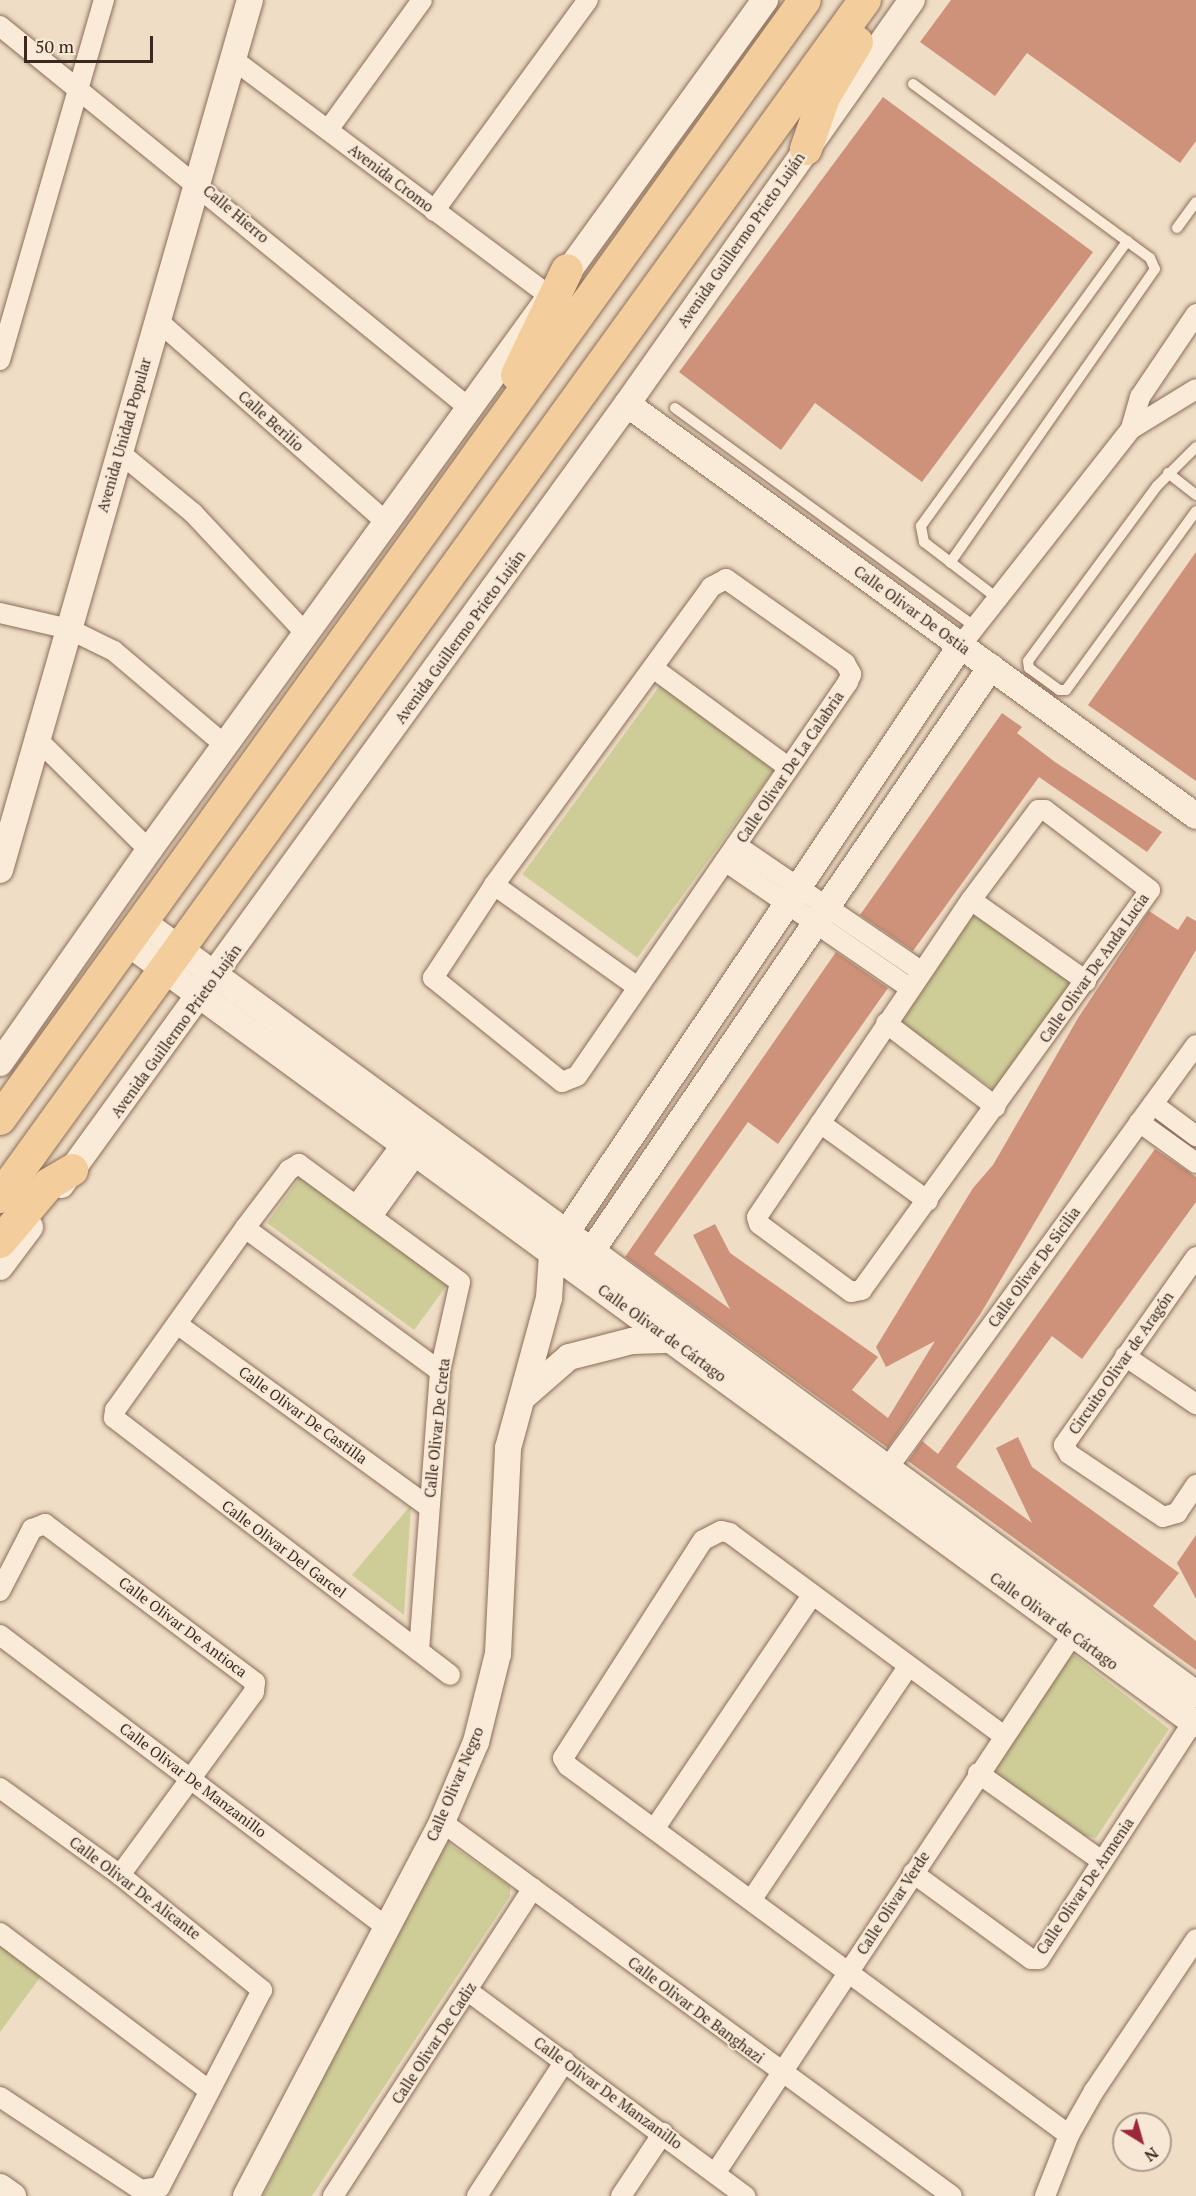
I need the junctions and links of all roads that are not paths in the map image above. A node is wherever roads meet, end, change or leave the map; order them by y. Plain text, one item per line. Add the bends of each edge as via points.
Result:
1 (104, 0) edge
2 (422, 0) edge
3 (588, 0) edge
4 (805, 0) edge
5 (865, 0) edge
6 (882, 0) edge
7 (912, 0) edge
8 (251, 3) edge
9 (755, 3) edge
10 (0, 26) edge
11 (234, 60) junction
12 (913, 84) dead end
13 (79, 90) junction
14 (328, 130) junction
15 (806, 148) junction
16 (197, 182) junction
17 (1196, 202) edge
18 (434, 211) junction
19 (1177, 228) dead end
20 (1127, 241) junction
21 (567, 270) junction
22 (548, 295) junction
23 (1196, 314) edge
24 (157, 320) junction
25 (0, 360) edge
26 (1196, 389) edge
27 (627, 404) junction
28 (468, 407) junction
29 (675, 408) dead end
30 (1131, 429) junction
31 (1196, 447) edge
32 (119, 452) junction
33 (473, 463) junction
34 (1168, 473) junction
35 (1196, 495) edge
36 (1196, 511) edge
37 (386, 522) junction
38 (950, 563) junction
39 (997, 598) junction
40 (0, 613) edge
41 (69, 629) junction
42 (974, 629) junction
43 (307, 635) junction
44 (991, 667) junction
45 (653, 668) junction
46 (39, 741) junction
47 (226, 746) junction
48 (788, 767) junction
49 (1196, 816) edge
50 (736, 845) junction
51 (149, 850) junction
52 (726, 861) junction
53 (0, 870) edge
54 (494, 885) junction
55 (791, 894) junction
56 (971, 900) junction
57 (822, 915) junction
58 (136, 932) junction
59 (172, 958) junction
60 (218, 975) junction
61 (916, 980) junction
62 (1086, 981) junction
63 (636, 986) junction
64 (201, 998) junction
65 (886, 1023) junction
66 (1196, 1045) edge
67 (0, 1063) edge
68 (23, 1089) junction
69 (1152, 1104) junction
70 (996, 1107) junction
71 (0, 1111) edge
72 (0, 1119) edge
73 (1139, 1122) junction
74 (820, 1123) junction
75 (426, 1126) junction
76 (1196, 1136) edge
77 (408, 1151) junction
78 (1196, 1163) edge
79 (72, 1170) junction
80 (0, 1197) edge
81 (928, 1201) junction
82 (365, 1209) junction
83 (245, 1228) junction
84 (566, 1230) junction
85 (0, 1242) edge
86 (593, 1249) junction
87 (552, 1254) junction
88 (1196, 1257) edge
89 (0, 1267) edge
90 (578, 1272) junction
91 (549, 1299) junction
92 (177, 1324) junction
93 (670, 1340) junction
94 (1125, 1356) junction
95 (440, 1371) junction
96 (519, 1400) junction
97 (1196, 1404) edge
98 (118, 1423) joint
99 (879, 1480) junction
100 (1196, 1485) edge
101 (429, 1507) junction
102 (0, 1591) edge
103 (812, 1595) junction
104 (0, 1635) edge
105 (1072, 1635) junction
106 (419, 1651) junction
107 (908, 1667) junction
108 (450, 1675) dead end
109 (1196, 1694) edge
110 (1195, 1721) edge
111 (1004, 1736) junction
112 (978, 1773) junction
113 (192, 1779) junction
114 (0, 1788) edge
115 (442, 1822) junction
116 (655, 1828) junction
117 (1102, 1861) junction
118 (913, 1872) junction
119 (120, 1875) junction
120 (533, 1888) junction
121 (752, 1899) junction
122 (385, 1926) junction
123 (0, 1933) edge
124 (1196, 1939) edge
125 (848, 1972) junction
126 (468, 1991) junction
127 (565, 2061) junction
128 (781, 2073) junction
129 (208, 2090) junction
130 (0, 2097) edge
131 (663, 2133) junction
132 (1069, 2135) junction
133 (716, 2172) junction
134 (0, 2187) edge
135 (13, 2196) edge
136 (246, 2196) edge
137 (333, 2196) edge
138 (477, 2196) edge
139 (621, 2196) edge
140 (745, 2196) edge
141 (952, 2196) edge
142 (1045, 2196) edge

1 - 13 street
2 - 14 street
3 - 18 street
4 - 33 main road
5 - 59 main road
6 - 15 main road via 824,97
7 - 15 street, Avenida Guillermo Prieto Luján
8 - 11 street, Avenida Unidad Popular
9 - 21 street
10 - 13 street, Calle Hierro
11 - 14 street, Avenida Cromo
11 - 16 street, Avenida Unidad Popular
12 - 20 lane
13 - 16 street, Calle Hierro
13 - 25 street
14 - 18 street, Avenida Cromo
15 - 27 street, Avenida Guillermo Prieto Luján
16 - 24 street, Avenida Unidad Popular
16 - 28 street, Calle Hierro
17 - 19 lane
18 - 22 street, Avenida Cromo
20 - 38 lane via 1154,263 1153,278
20 - 38 lane via 921,526 924,542
21 - 22 street
21 - 33 main road via 526,358 486,424
22 - 28 street
23 - 30 street via 1140,398
24 - 32 street, Avenida Unidad Popular
24 - 37 street, Calle Berilio
26 - 30 street
27 - 42 street, Calle Olivar De Ostia
27 - 60 street, Avenida Guillermo Prieto Luján
28 - 37 street
29 - 42 lane
30 - 39 street
31 - 34 lane
32 - 41 street, Avenida Unidad Popular
32 - 43 street via 193,513
33 - 58 main road
34 - 35 lane
34 - 36 lane via 1028,662 1029,668 1059,690 1066,690
37 - 43 street
38 - 39 lane
39 - 42 street
40 - 41 street
41 - 46 street, Avenida Unidad Popular
41 - 47 street via 130,662
42 - 44 street, Calle Olivar De Ostia
42 - 55 street
43 - 47 street
44 - 49 street, Calle Olivar De Ostia
44 - 57 street
45 - 48 street
45 - 48 street, Calle Olivar De La Calabria via 711,587 726,579 742,587 849,669 848,682
45 - 54 street, Calle Olivar De La Calabria
46 - 51 street
46 - 53 street, Avenida Unidad Popular
47 - 51 street
48 - 50 street, Calle Olivar De La Calabria
50 - 52 street, Calle Olivar De La Calabria
50 - 55 street
51 - 67 street
52 - 55 street
52 - 63 street, Calle Olivar De La Calabria
54 - 63 street
54 - 63 street, Calle Olivar De La Calabria via 434,981 562,1082 577,1077
55 - 57 street
55 - 84 street
56 - 61 street, Calle Olivar De Anda Lucia
56 - 62 street
56 - 62 street, Calle Olivar De Anda Lucia via 1034,813 1045,810 1150,890
57 - 61 street
57 - 86 street
58 - 59 street, Calle Olivar de Cártago
58 - 68 main road
59 - 60 street, Calle Olivar de Cártago
59 - 64 street, Calle Olivar de Cártago
59 - 80 main road
60 - 64 street, Avenida Guillermo Prieto Luján
60 - 75 street, Calle Olivar de Cártago
61 - 65 street, Calle Olivar De Anda Lucia
62 - 70 street, Calle Olivar De Anda Lucia
64 - 77 street, Calle Olivar de Cártago
64 - 79 street, Avenida Guillermo Prieto Luján
65 - 70 street
65 - 74 street, Calle Olivar De Anda Lucia
66 - 69 street, Calle Olivar De Sicilia
68 - 71 main road
68 - 72 main road
69 - 73 street, Calle Olivar De Sicilia
69 - 76 street
70 - 81 street, Calle Olivar De Anda Lucia
73 - 78 street
73 - 99 street, Calle Olivar De Sicilia
74 - 81 street
74 - 81 street, Calle Olivar De Anda Lucia via 756,1220 851,1293 862,1290
75 - 77 street
75 - 84 street, Calle Olivar de Cártago
77 - 82 street
77 - 87 street, Calle Olivar de Cártago
79 - 85 main road via 49,1184
79 - 89 street, Avenida Guillermo Prieto Luján
82 - 83 street, Calle Olivar De Creta via 299,1164 289,1170
82 - 95 street, Calle Olivar De Creta via 460,1282
83 - 92 street, Calle Olivar De Creta
83 - 95 street
84 - 86 street, Calle Olivar de Cártago
84 - 87 street
86 - 90 street
86 - 99 street, Calle Olivar de Cártago
87 - 90 street, Calle Olivar de Cártago
87 - 91 street, Calle Olivar Negro
88 - 94 street, Circuito Olivar de Aragón
90 - 91 street
90 - 93 street, Calle Olivar de Cártago
91 - 96 street, Calle Olivar Negro
92 - 98 street, Calle Olivar De Creta via 115,1410
92 - 101 street, Calle Olivar De Castilla
93 - 96 street via 632,1341 569,1358
93 - 99 street, Calle Olivar de Cártago
94 - 97 street
94 - 100 street, Circuito Olivar de Aragón via 1066,1439 1065,1450 1163,1517 1177,1513
95 - 101 street, Calle Olivar De Creta
96 - 115 street, Calle Olivar Negro via 508,1448 492,1685 476,1742
98 - 106 street, Calle Olivar Del Garcel
99 - 105 street, Calle Olivar de Cártago
99 - 109 street, Calle Olivar de Cártago
101 - 106 street, Calle Olivar De Creta
102 - 113 street, Calle Olivar De Antioca via 32,1529 45,1524 252,1679 254,1692
103 - 107 street
103 - 116 street
103 - 116 street via 730,1533 712,1533 703,1540 563,1758 568,1766
104 - 113 street, Calle Olivar De Manzanillo
105 - 110 street, Calle Olivar de Cártago
105 - 111 street, Calle Olivar Verde
106 - 108 street, Calle Olivar Del Garcel
107 - 111 street
107 - 121 street
110 - 117 street, Calle Olivar De Armenia
111 - 112 street, Calle Olivar Verde
112 - 117 street
112 - 118 street, Calle Olivar Verde
113 - 119 street, Calle Olivar De Antioca
113 - 122 street, Calle Olivar De Manzanillo
114 - 119 street, Calle Olivar De Alicante
115 - 120 street, Calle Olivar De Banghazi
115 - 122 street, Calle Olivar Negro
116 - 121 street
117 - 118 street, Calle Olivar De Armenia via 1035,1959
118 - 125 street, Calle Olivar Verde
119 - 129 street, Calle Olivar De Alicante via 259,1982 262,1993
120 - 126 street, Calle Olivar De Cadiz
120 - 128 street, Calle Olivar De Banghazi
121 - 125 street
122 - 136 street, Calle Olivar Negro
123 - 129 street
124 - 132 street
125 - 128 street, Calle Olivar Verde
125 - 132 street
126 - 127 street, Calle Olivar De Manzanillo
126 - 137 street, Calle Olivar De Cadiz
127 - 131 street, Calle Olivar De Manzanillo
127 - 138 street
128 - 133 street, Calle Olivar Verde
128 - 141 street, Calle Olivar De Banghazi
129 - 130 street via 165,2181 149,2191 141,2190
131 - 133 street, Calle Olivar De Manzanillo
131 - 139 street
132 - 142 street
133 - 140 street, Calle Olivar De Manzanillo
134 - 135 street

